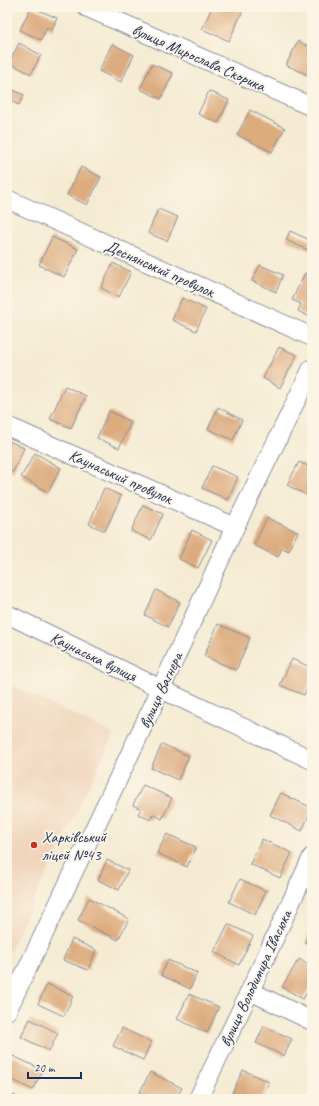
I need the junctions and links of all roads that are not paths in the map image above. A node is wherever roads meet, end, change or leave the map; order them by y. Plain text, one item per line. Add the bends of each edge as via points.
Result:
1 (86, 7) edge
2 (312, 107) edge
3 (7, 200) edge
4 (312, 337) edge
5 (312, 368) edge
6 (7, 426) edge
7 (236, 527) junction
8 (7, 614) edge
9 (161, 689) junction
10 (312, 760) edge
11 (312, 857) edge
12 (250, 991) junction
13 (7, 1011) edge
14 (312, 1021) edge
15 (198, 1099) edge

1 - 2 street, вулиця Мирослава Скорика
3 - 4 street, Деснянський провулок
5 - 7 street, вулиця Вагнера
6 - 7 street, Каунаський провулок
7 - 9 street, вулиця Вагнера
8 - 9 street, Каунаська вулиця
9 - 10 street, Каунаська вулиця
9 - 13 street, вулиця Вагнера
11 - 12 street, вулиця Володимира Івасюка
12 - 14 street
12 - 15 street, вулиця Володимира Івасюка

